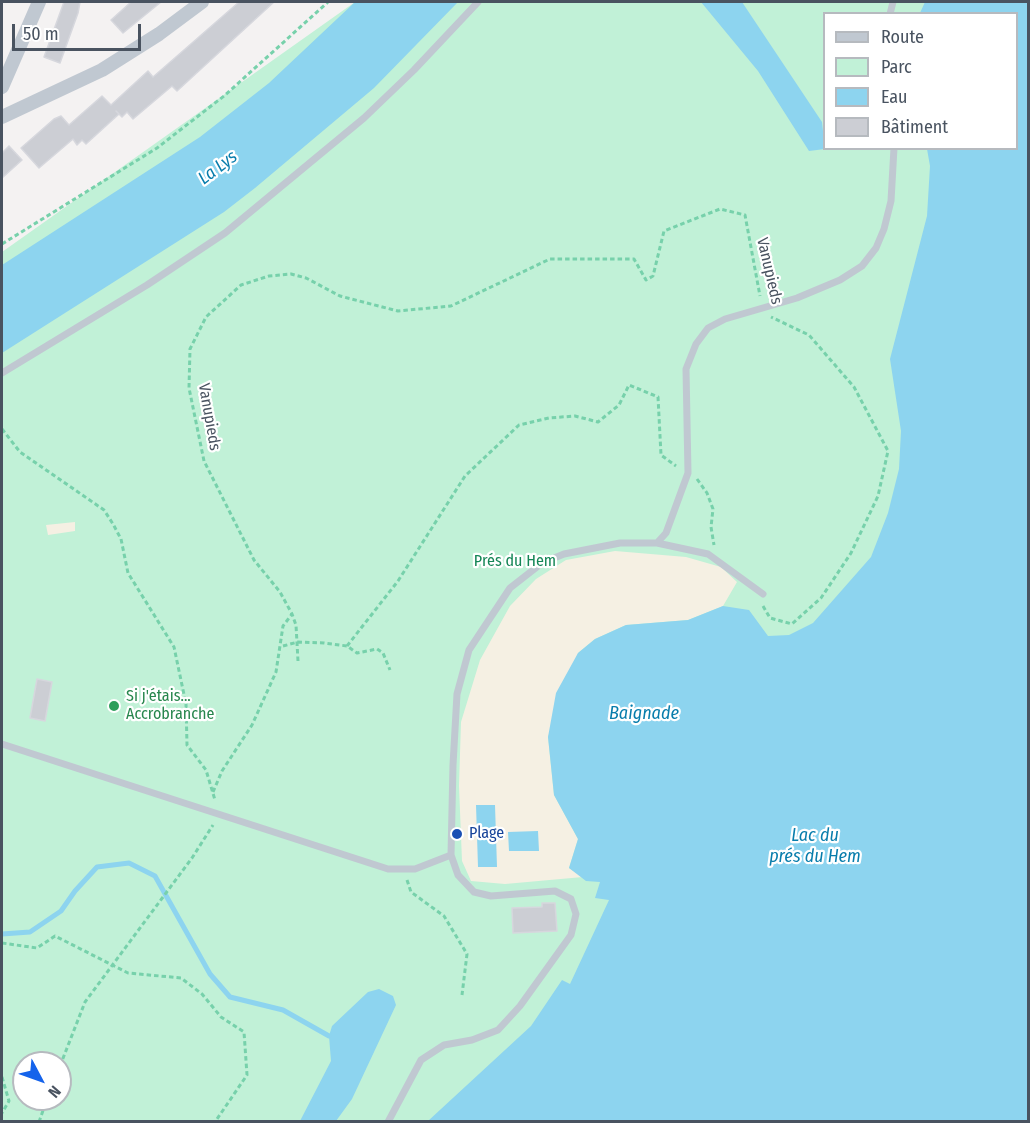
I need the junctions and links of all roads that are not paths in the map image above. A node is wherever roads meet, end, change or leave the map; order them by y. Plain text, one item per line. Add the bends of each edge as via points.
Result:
1 (39, 2) edge
2 (202, 2) edge
3 (478, 2) edge
4 (2, 87) edge
5 (2, 117) edge
6 (894, 150) edge
7 (2, 373) edge
8 (657, 543) junction
9 (763, 594) dead end
10 (2, 744) edge
11 (451, 855) junction
12 (388, 1122) edge

1 - 4 street
2 - 5 street via 102,70
3 - 7 lane via 364,117 225,233
6 - 8 lane via 891,201 884,229 862,266 797,298 725,319 708,328 686,369 688,473 666,533
8 - 9 lane via 708,554
8 - 11 lane via 620,543 542,562 510,588 491,615 469,650 457,694
10 - 11 lane via 388,869 414,869
11 - 12 lane via 458,875 474,892 491,896 555,891 571,899 576,914 572,935 498,1030 472,1041 444,1045 421,1060

